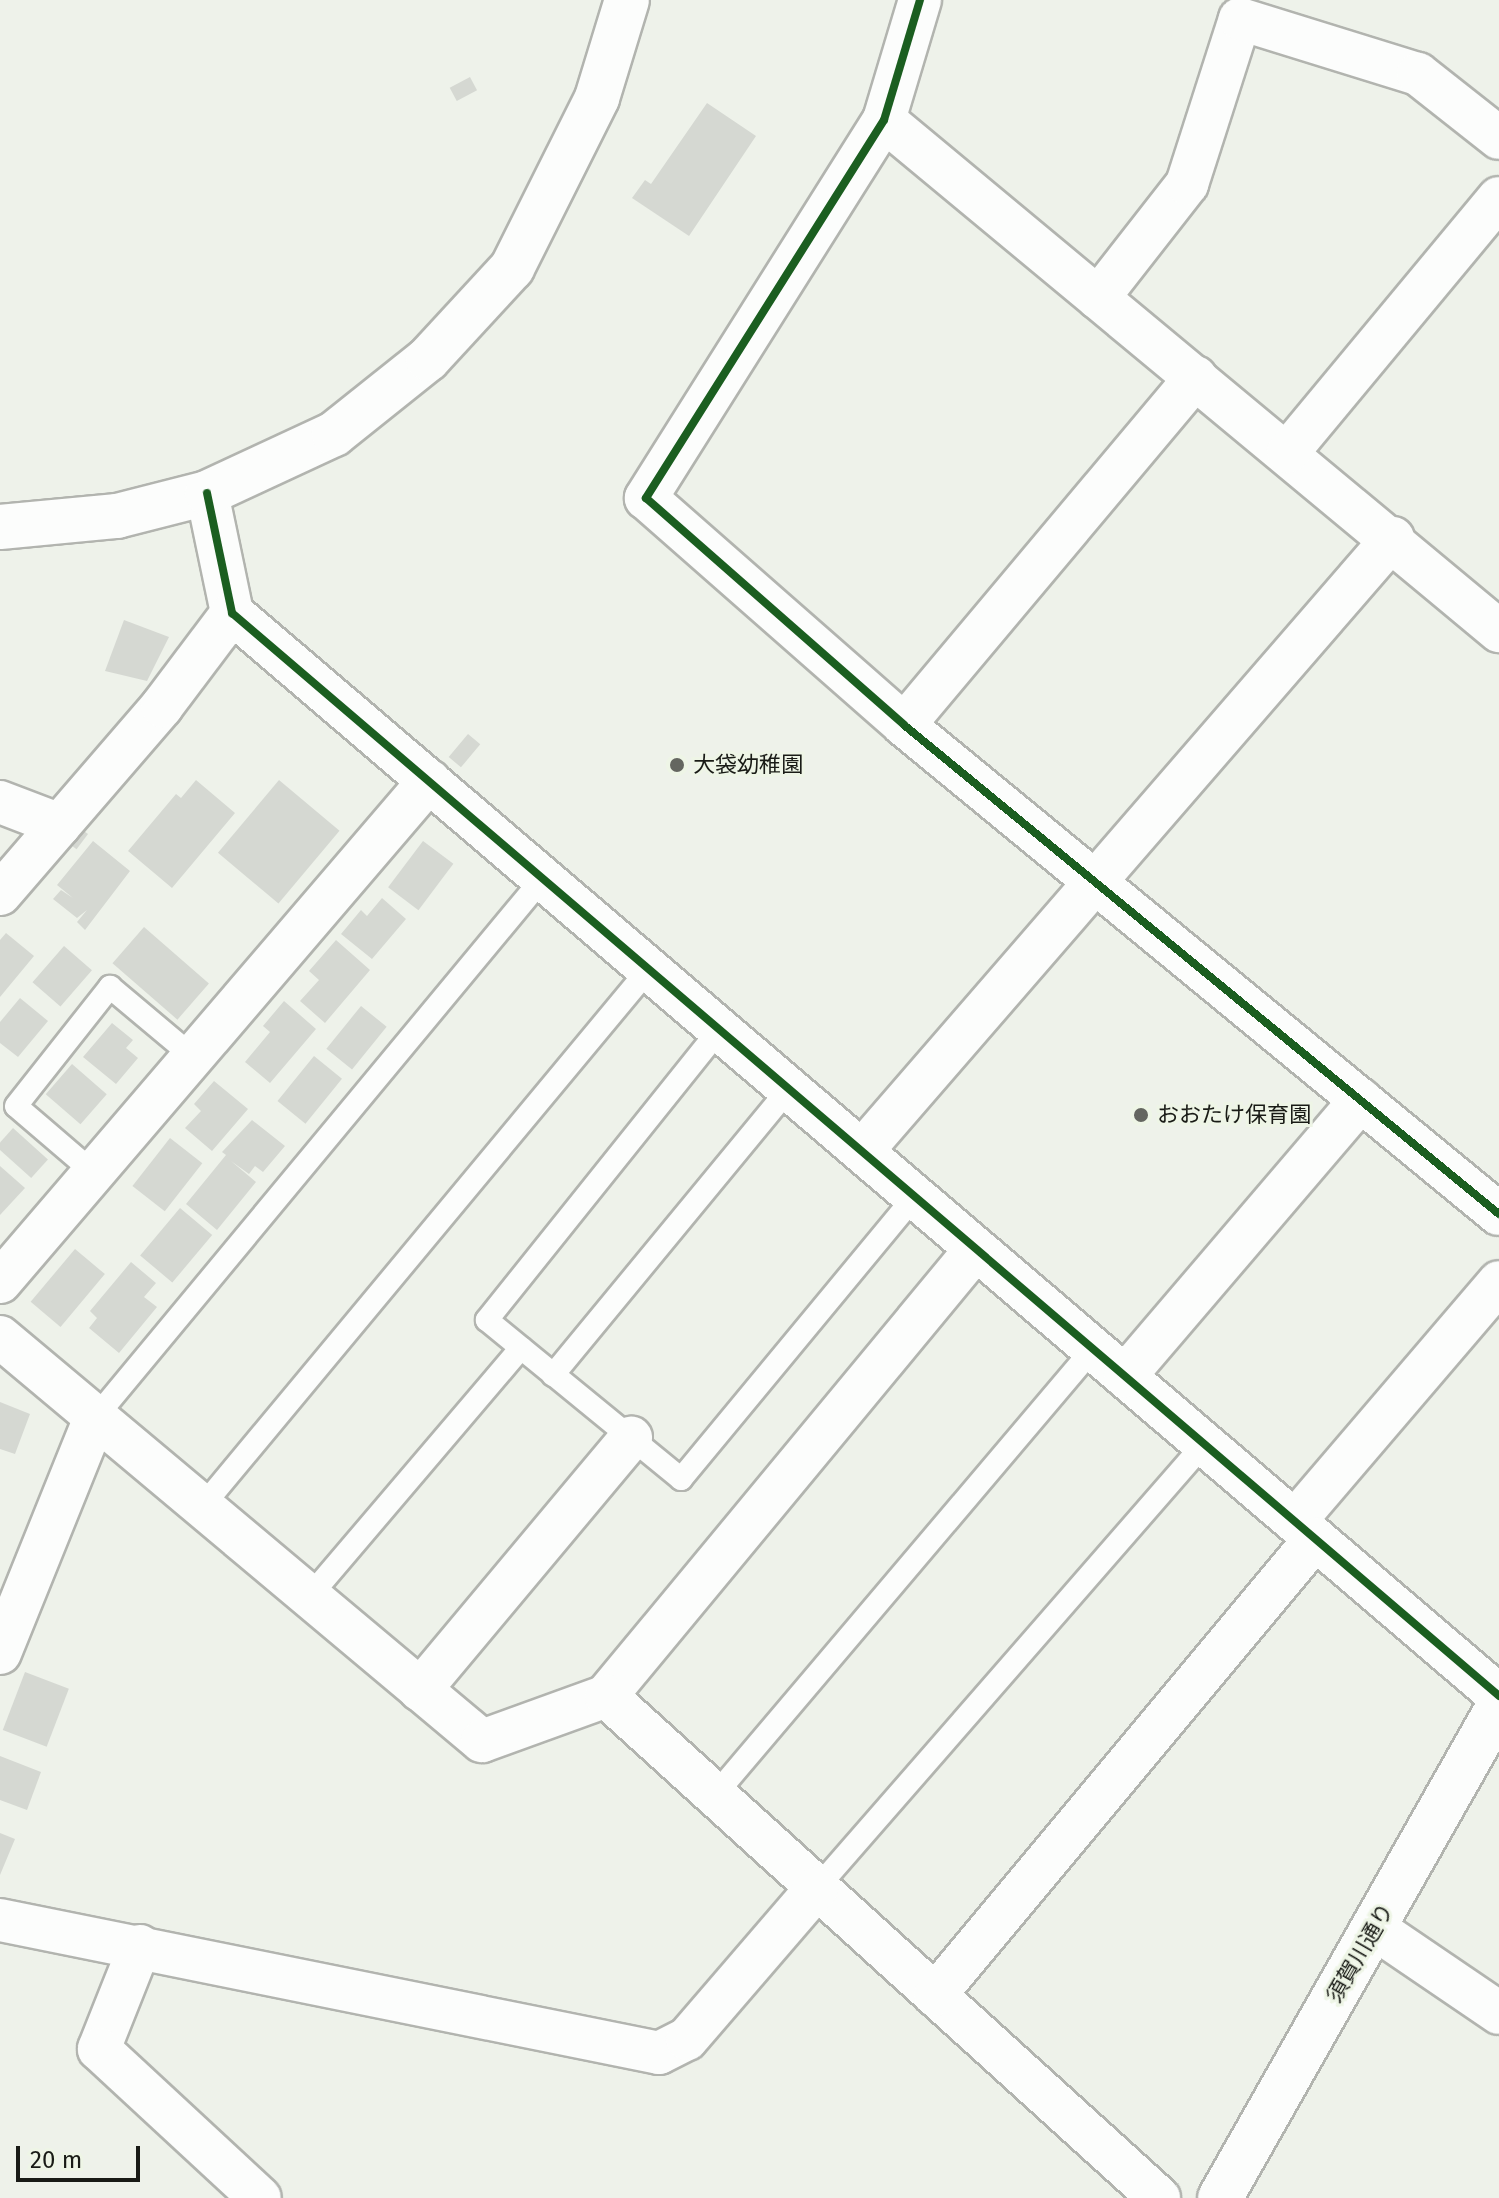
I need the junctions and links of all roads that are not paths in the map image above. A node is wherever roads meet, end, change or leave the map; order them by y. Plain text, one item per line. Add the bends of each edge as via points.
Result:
1 (627, 0) edge
2 (920, 0) edge
3 (884, 120) junction
4 (1499, 138) edge
5 (1499, 198) edge
6 (1098, 298) junction
7 (1196, 377) junction
8 (1288, 452) junction
9 (207, 493) junction
10 (0, 527) edge
11 (1393, 538) junction
12 (232, 613) junction
13 (1494, 616) edge
14 (904, 725) junction
15 (429, 781) junction
16 (0, 802) edge
17 (60, 825) junction
18 (543, 878) junction
19 (1095, 882) junction
20 (0, 894) edge
21 (649, 969) junction
22 (720, 1029) junction
23 (191, 1055) junction
24 (789, 1089) junction
25 (1361, 1100) junction
26 (862, 1151) junction
27 (93, 1172) junction
28 (915, 1196) junction
29 (1499, 1214) edge
30 (976, 1249) junction
31 (0, 1282) edge
32 (1499, 1282) edge
33 (0, 1337) edge
34 (521, 1348) junction
35 (1093, 1349) junction
36 (553, 1375) junction
37 (1125, 1376) junction
38 (95, 1418) junction
39 (631, 1438) junction
40 (1204, 1444) junction
41 (201, 1508) junction
42 (1305, 1530) junction
43 (309, 1597) junction
44 (0, 1653) edge
45 (420, 1690) junction
46 (606, 1696) junction
47 (1499, 1696) edge
48 (1499, 1706) edge
49 (715, 1795) junction
50 (817, 1888) junction
51 (0, 1920) edge
52 (1374, 1928) junction
53 (140, 1946) junction
54 (935, 1995) junction
55 (1499, 2013) edge
56 (260, 2198) edge
57 (1159, 2198) edge
58 (1220, 2198) edge

1 - 9 street via 597,98 512,268 428,359 334,434
2 - 3 street
3 - 6 street
3 - 14 street via 646,498
4 - 6 street via 1418,74 1240,19 1187,184
5 - 8 street
6 - 7 street
7 - 8 street
7 - 14 street
8 - 11 street
9 - 10 street via 117,516
9 - 12 street
11 - 13 street
11 - 19 street
12 - 15 street
12 - 17 street via 162,706
14 - 19 street
15 - 18 street
15 - 23 street
16 - 17 street
17 - 20 street
18 - 21 street
18 - 38 lane
19 - 25 street
19 - 26 street
21 - 22 street
21 - 41 lane
22 - 24 street
22 - 34 lane via 487,1320
23 - 27 street
23 - 27 lane via 110,987 16,1106
24 - 26 street
24 - 36 lane
25 - 29 street
25 - 37 street
26 - 28 street
27 - 31 street
28 - 30 street
28 - 39 lane via 681,1479
30 - 35 street
30 - 46 street
32 - 42 street
33 - 38 street
34 - 36 lane
34 - 43 lane
35 - 37 street
35 - 49 lane
36 - 39 lane
37 - 40 street
38 - 41 street
38 - 44 street
39 - 45 street
40 - 42 street
40 - 50 lane
41 - 43 street
42 - 47 street
42 - 54 street
43 - 45 street
45 - 46 street via 482,1741
46 - 49 street
48 - 52 street, 須賀川通り
49 - 50 street
50 - 53 street via 687,2039 659,2053
50 - 54 street
51 - 53 street
52 - 55 street
52 - 58 street, 須賀川通り
53 - 56 street via 99,2049
54 - 57 street

